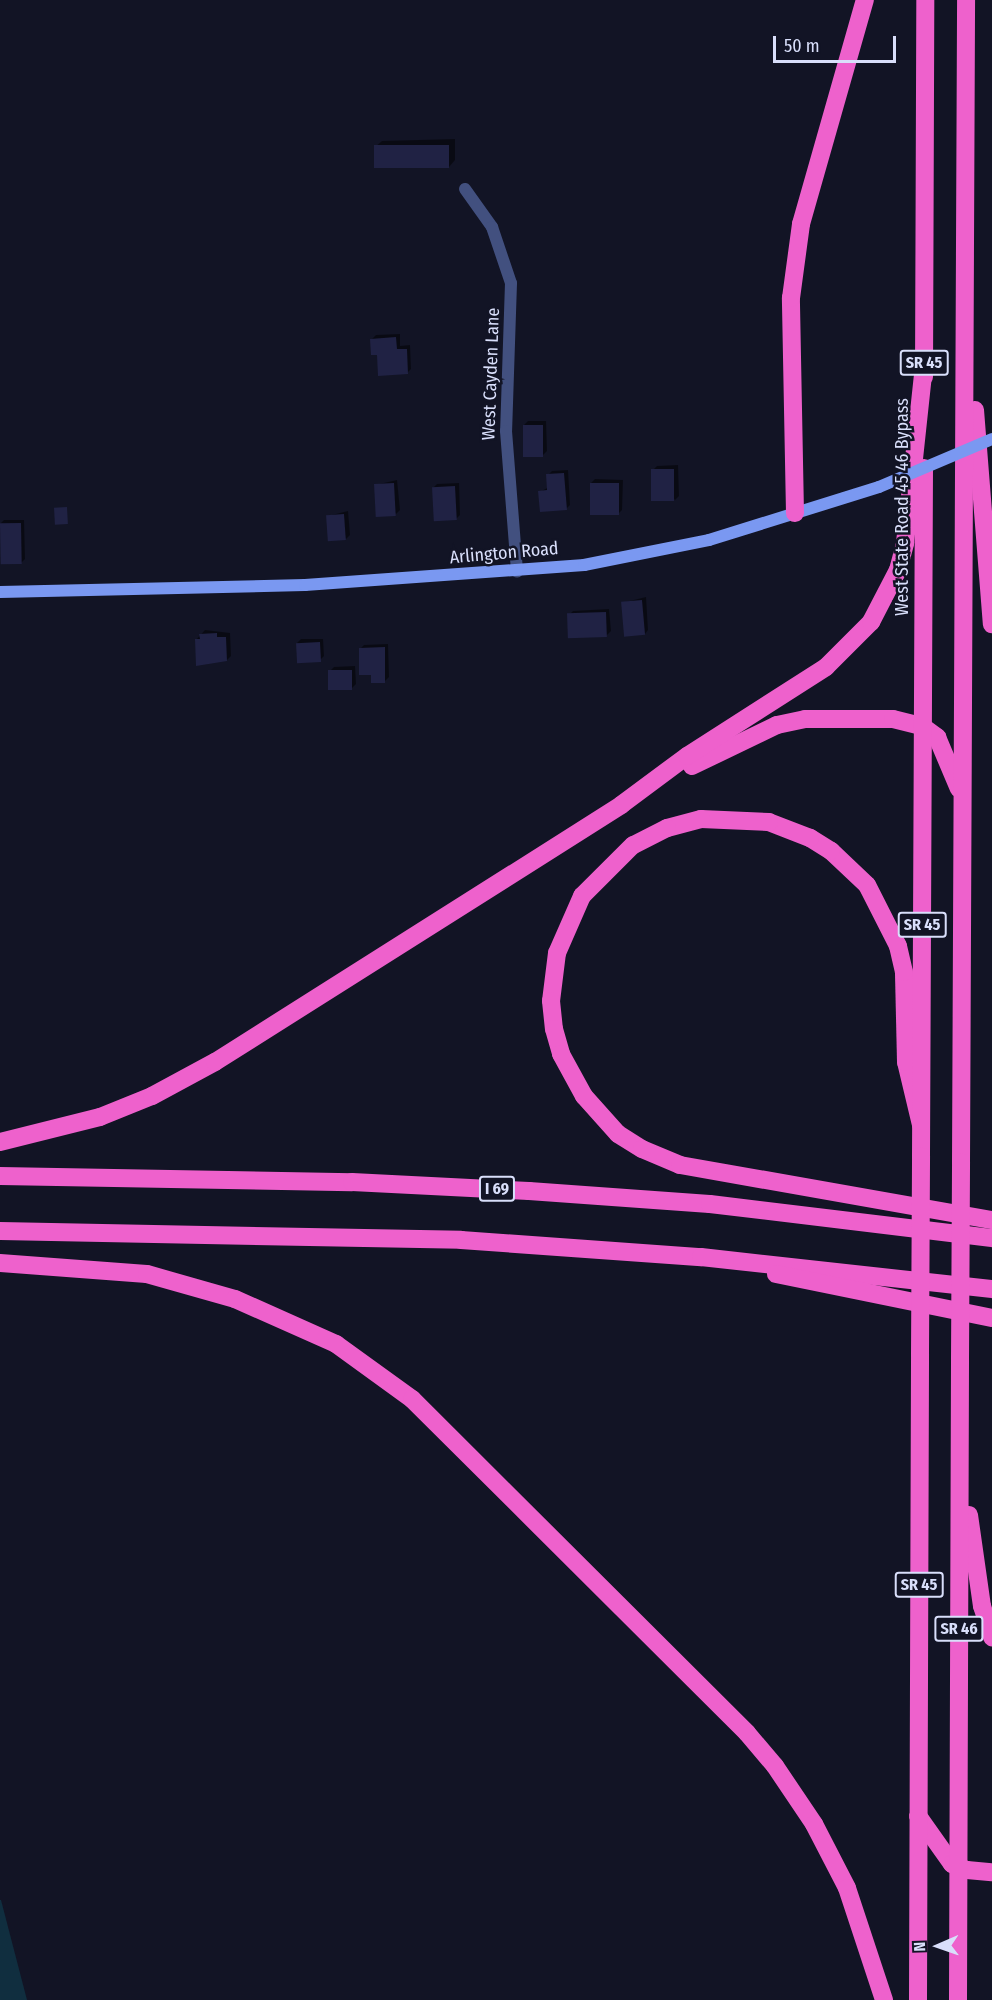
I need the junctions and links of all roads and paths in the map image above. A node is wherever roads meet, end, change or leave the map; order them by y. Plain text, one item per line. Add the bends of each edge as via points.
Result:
1 (865, 0) edge
2 (925, 0) edge
3 (966, 0) edge
4 (465, 189) dead end
5 (965, 234) junction
6 (924, 366) junction
7 (992, 439) edge
8 (795, 513) junction
9 (517, 572) junction
10 (0, 592) edge
11 (992, 624) edge
12 (922, 726) junction
13 (963, 799) junction
14 (621, 804) junction
15 (921, 1125) junction
16 (0, 1142) edge
17 (0, 1176) edge
18 (992, 1220) edge
19 (0, 1231) edge
20 (992, 1238) edge
21 (701, 1257) junction
22 (0, 1263) edge
23 (992, 1289) edge
24 (992, 1318) edge
25 (960, 1391) junction
26 (992, 1637) edge
27 (918, 1816) junction
28 (959, 1868) junction
29 (992, 1872) edge
30 (884, 2000) edge
31 (918, 2000) edge
32 (958, 2000) edge

1 - 8 highway via 801,224 792,288
2 - 6 highway, West State Road 45 46 Bypass / SR 45
3 - 5 highway, SR 45
4 - 9 street, West Cayden Lane via 492,227 511,284 506,430
5 - 11 highway, SR 45 via 984,553
5 - 13 highway, SR 46
6 - 12 highway, West State Road 45 46 Bypass / SR 45
6 - 14 highway via 905,543 898,570 871,622 826,667 687,756
7 - 8 street, Arlington Road, bridge via 879,487
8 - 9 street, Arlington Road via 709,540 584,565
9 - 10 street, Arlington Road via 305,585
12 - 13 highway via 937,737
12 - 14 highway via 883,718 805,719 777,725 746,737
12 - 15 highway, SR 45
13 - 25 highway, SR 46, bridge
14 - 16 highway via 224,1056 163,1090 100,1117
15 - 18 highway via 906,1062 904,972 898,946 867,885 831,851 769,822 701,819 667,828 633,845 582,897 557,953 551,1001 554,1029 561,1054 579,1089 618,1134 680,1165
15 - 27 highway, SR 45, bridge
17 - 20 highway, I 69 via 352,1182 529,1191 710,1204
19 - 21 highway via 450,1240
21 - 23 highway
21 - 24 highway
22 - 30 highway via 147,1274 235,1299 336,1344 412,1399 747,1733 775,1766 814,1824 848,1887
25 - 26 highway via 967,1497 982,1606
25 - 28 highway, SR 46
27 - 28 highway via 948,1860
27 - 31 highway
28 - 29 highway
28 - 32 highway, SR 46

